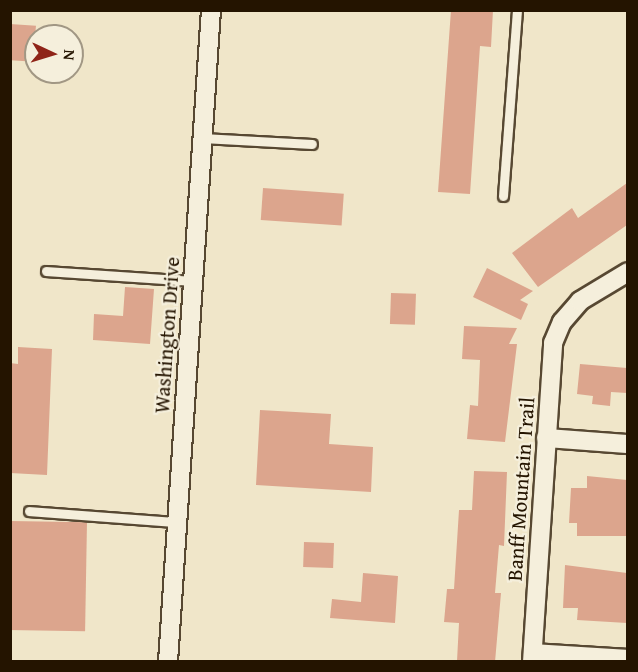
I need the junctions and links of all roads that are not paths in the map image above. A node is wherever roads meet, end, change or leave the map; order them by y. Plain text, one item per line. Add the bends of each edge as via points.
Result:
1 (211, 10) edge
2 (517, 10) edge
3 (202, 138) junction
4 (312, 144) dead end
5 (503, 196) dead end
6 (46, 270) dead end
7 (627, 272) edge
8 (193, 281) junction
9 (546, 438) junction
10 (627, 444) edge
11 (29, 511) dead end
12 (177, 522) junction
13 (533, 657) edge
14 (627, 659) edge
15 (168, 662) edge

1 - 3 street, Washington Drive
2 - 5 lane
3 - 4 lane
3 - 8 street, Washington Drive
6 - 8 lane
7 - 9 street, Banff Mountain Trail via 580,301 562,322 553,343
8 - 12 street, Washington Drive
9 - 10 street
9 - 13 street, Banff Mountain Trail
11 - 12 lane
12 - 15 street, Washington Drive
13 - 14 street

